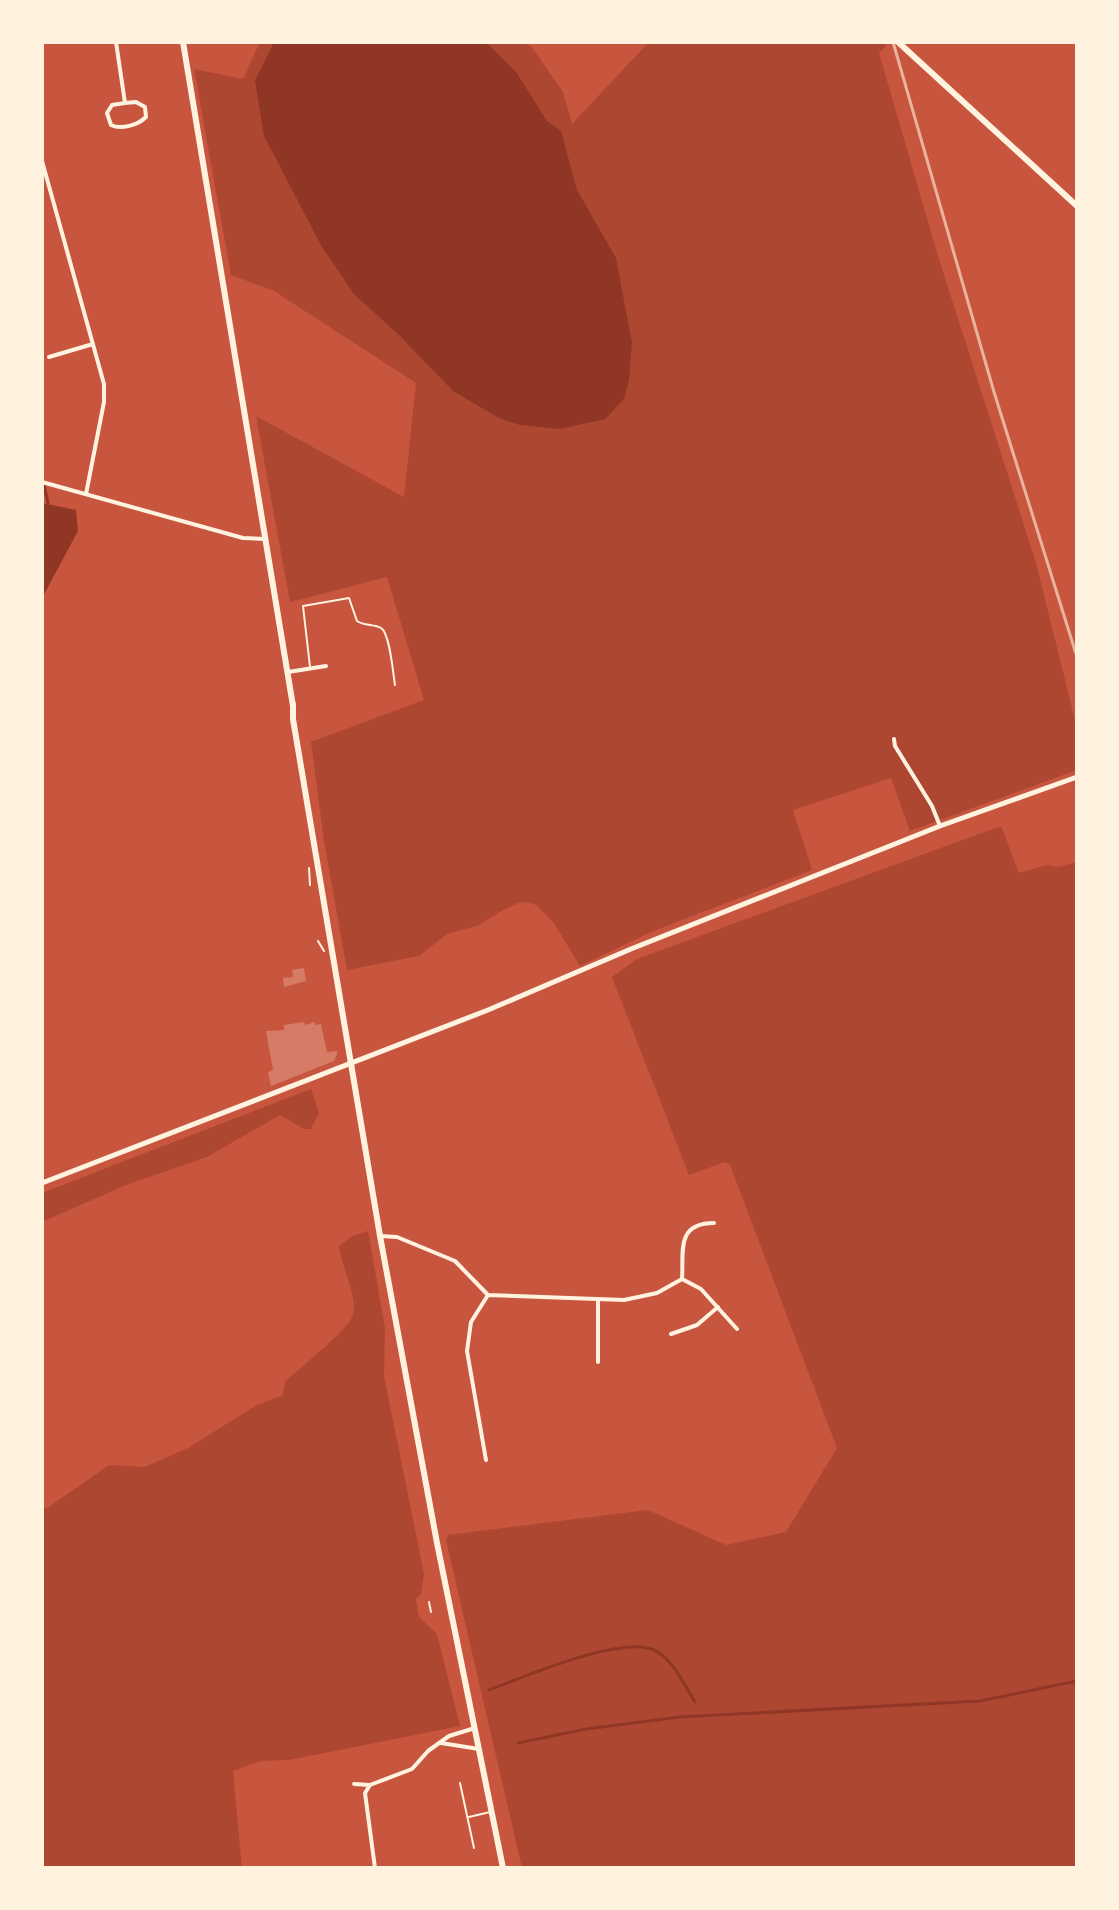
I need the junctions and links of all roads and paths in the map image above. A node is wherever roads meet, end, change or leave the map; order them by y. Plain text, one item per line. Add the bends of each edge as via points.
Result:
1 (116, 42) edge
2 (183, 42) edge
3 (898, 42) edge
4 (125, 103) junction
5 (42, 161) edge
6 (1077, 205) edge
7 (93, 344) junction
8 (49, 357) dead end
9 (42, 482) edge
10 (86, 494) junction
11 (265, 539) junction
12 (326, 666) dead end
13 (310, 669) junction
14 (288, 672) junction
15 (395, 685) dead end
16 (894, 739) dead end
17 (1077, 777) edge
18 (940, 826) junction
19 (309, 868) dead end
20 (310, 885) dead end
21 (318, 941) dead end
22 (325, 952) dead end
23 (351, 1063) junction
24 (42, 1183) edge
25 (714, 1223) dead end
26 (380, 1236) junction
27 (682, 1279) junction
28 (488, 1295) junction
29 (598, 1299) junction
30 (718, 1307) junction
31 (737, 1329) dead end
32 (671, 1334) dead end
33 (598, 1362) dead end
34 (486, 1460) dead end
35 (429, 1602) dead end
36 (431, 1612) dead end
37 (475, 1728) junction
38 (439, 1743) junction
39 (479, 1749) junction
40 (460, 1783) dead end
41 (354, 1784) dead end
42 (370, 1785) junction
43 (491, 1812) junction
44 (468, 1818) junction
45 (474, 1848) dead end
46 (375, 1868) edge
47 (503, 1868) edge

1 - 4 street
2 - 11 main road
3 - 6 main road
4 - 4 street via 112,105 107,113 111,125 140,123 146,117 145,107
5 - 7 street
7 - 8 street
7 - 10 street via 105,396
9 - 10 street
10 - 11 street via 243,538
11 - 14 main road
12 - 13 street
13 - 14 street
13 - 15 lane via 303,606 349,598 357,621 386,633
14 - 23 main road
16 - 18 street
17 - 18 main road
18 - 23 main road
19 - 20 path
21 - 22 path
23 - 24 main road
23 - 26 main road
25 - 27 street via 703,1223 685,1236
26 - 28 street via 397,1237 455,1261
26 - 37 main road
27 - 29 street via 638,1298
27 - 30 street
28 - 29 street
28 - 34 street via 471,1322 467,1351
29 - 33 street
30 - 31 street
30 - 32 street via 697,1325
35 - 36 path
37 - 38 street
37 - 39 main road
38 - 39 street
38 - 42 street via 412,1769
39 - 43 main road
40 - 44 lane
41 - 42 street
42 - 46 street via 365,1793
43 - 44 lane
43 - 47 main road
44 - 45 lane

